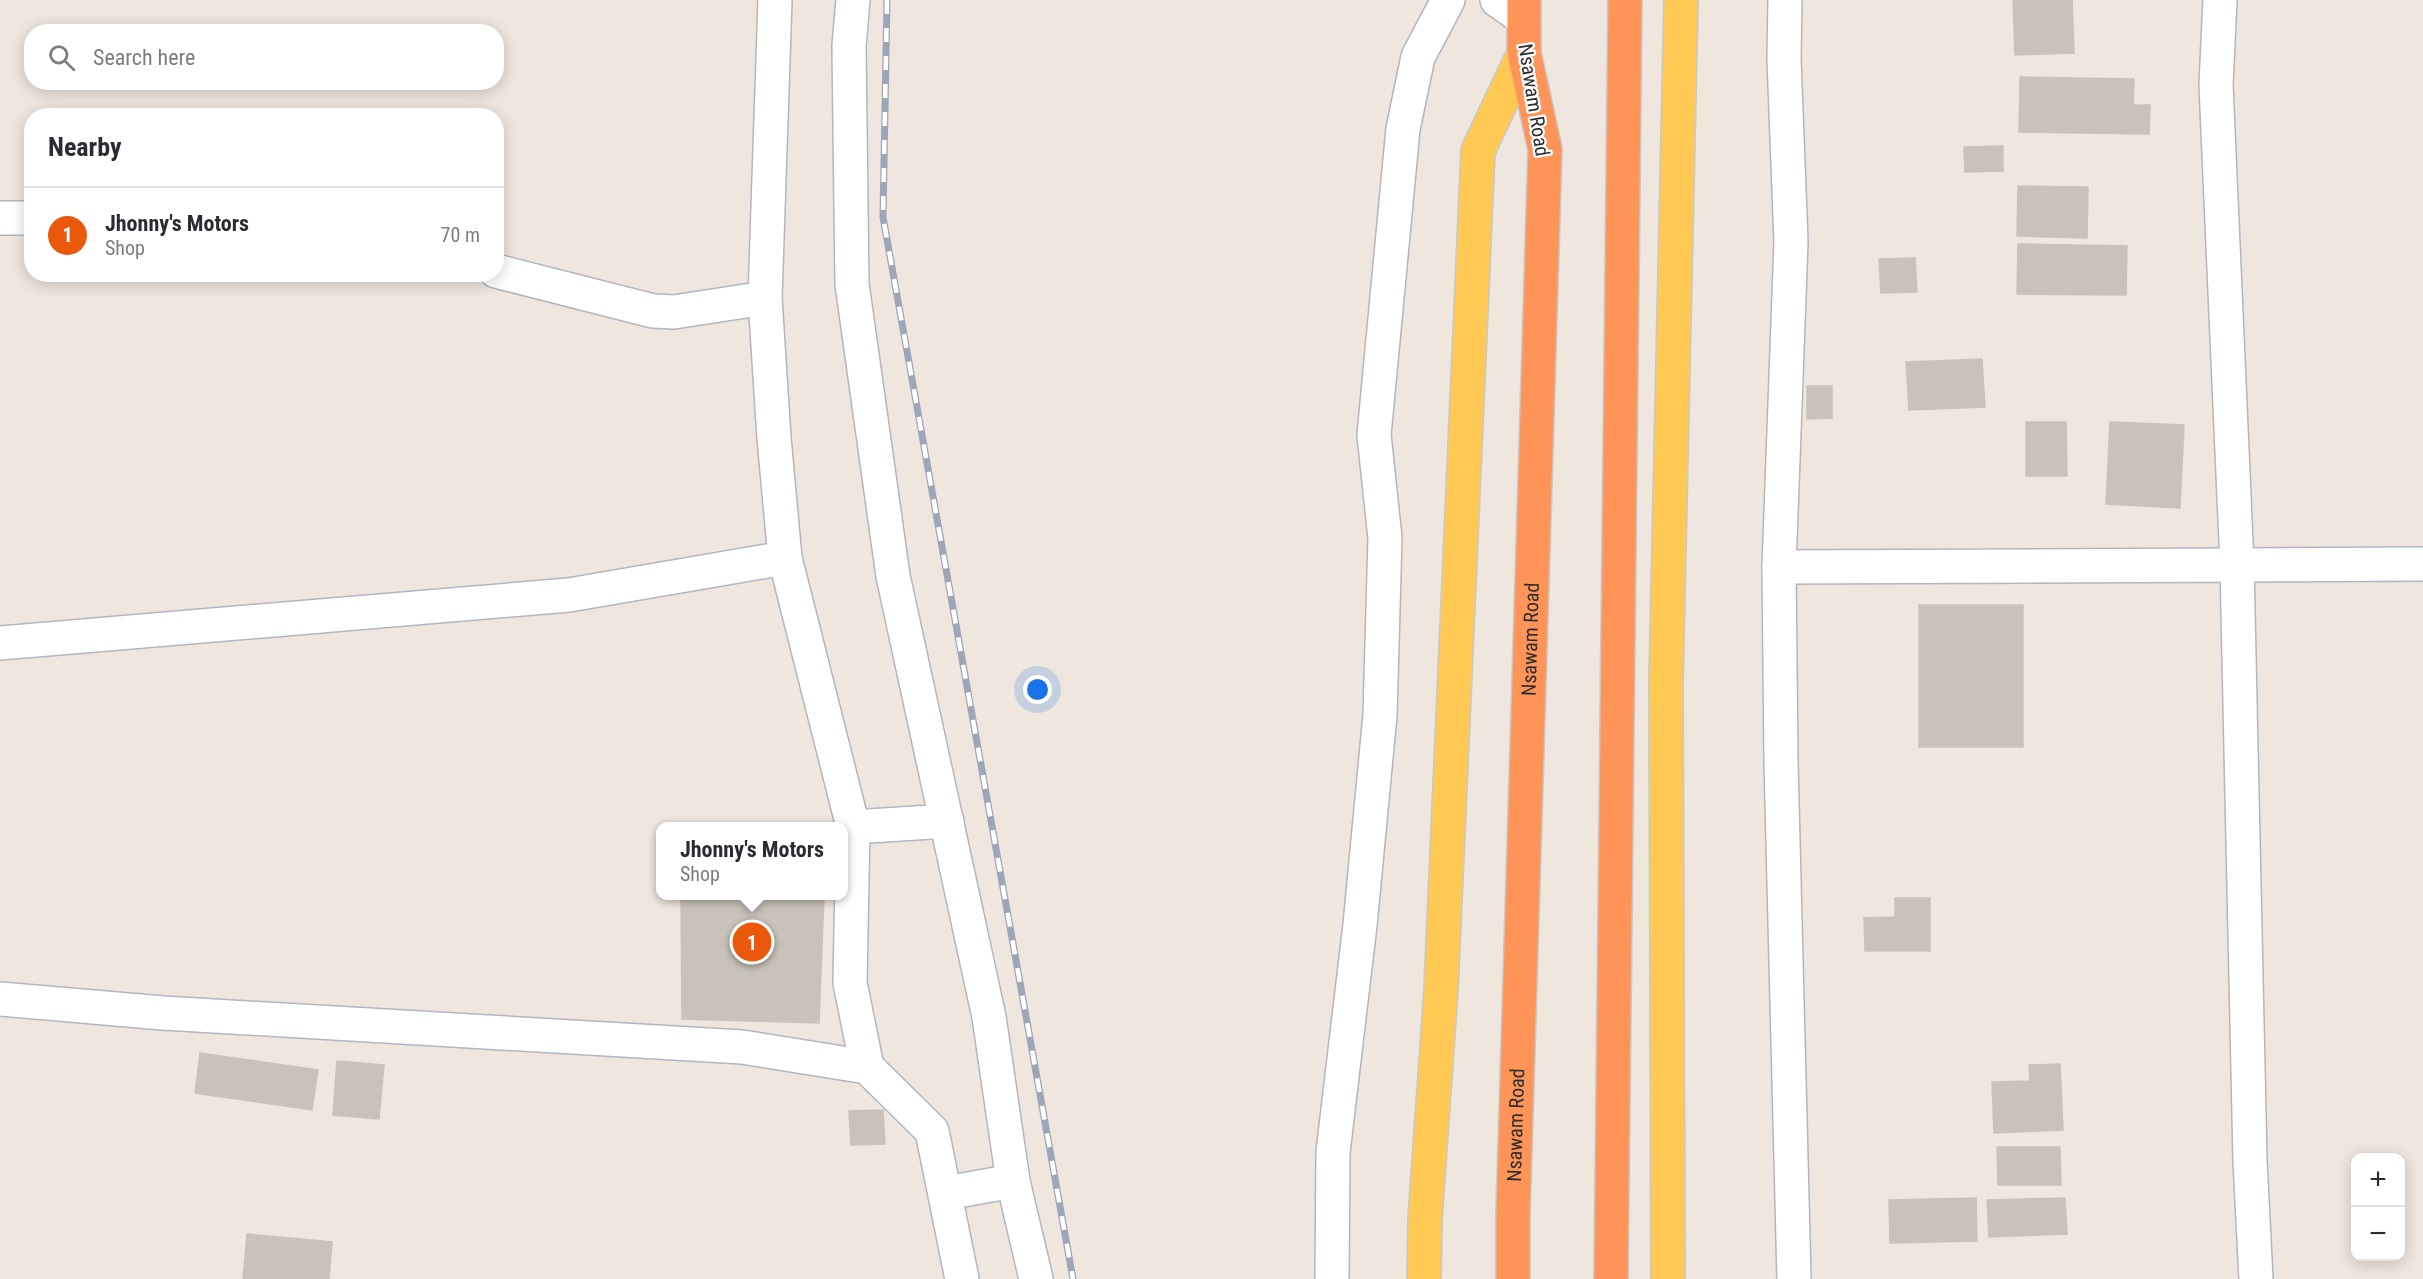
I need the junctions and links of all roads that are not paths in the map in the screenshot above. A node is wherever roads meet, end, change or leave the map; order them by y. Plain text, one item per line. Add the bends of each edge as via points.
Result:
1 (775, 0) edge
2 (853, 0) edge
3 (1448, 0) edge
4 (1497, 0) edge
5 (1625, 0) edge
6 (1682, 0) edge
7 (1785, 0) edge
8 (2220, 0) edge
9 (1524, 10) edge
10 (1524, 53) junction
11 (0, 218) edge
12 (24, 218) edge
13 (504, 274) edge
14 (765, 298) junction
15 (785, 558) junction
16 (2423, 564) edge
17 (2237, 565) junction
18 (1779, 567) junction
19 (0, 643) edge
20 (947, 821) junction
21 (853, 827) junction
22 (0, 999) edge
23 (867, 1067) junction
24 (1013, 1181) junction
25 (946, 1193) junction
26 (962, 1279) edge
27 (1036, 1279) edge
28 (1332, 1279) edge
29 (1424, 1279) edge
30 (1513, 1279) edge
31 (1611, 1279) edge
32 (1668, 1279) edge
33 (1794, 1279) edge
34 (2256, 1279) edge

1 - 14 street
2 - 20 street via 849,46 852,284 893,576
3 - 28 street via 1418,57 1403,129 1376,411 1374,435 1385,538 1380,715 1333,1152
4 - 9 street
5 - 31 highway
6 - 32 main road via 1666,682
7 - 18 street via 1791,243
8 - 17 street via 2216,85
9 - 10 highway, Nsawam Road
10 - 29 main road via 1478,151
10 - 30 highway, Nsawam Road via 1545,149
11 - 12 street
13 - 14 street via 653,311 674,312
14 - 15 street
15 - 19 street via 568,594
15 - 21 street
16 - 17 street
17 - 18 street
17 - 34 street
18 - 33 street
20 - 21 street
20 - 24 street via 989,1017
21 - 23 street via 850,983
22 - 23 street via 163,1013 742,1047
23 - 25 street via 932,1131
24 - 25 street
24 - 27 street
25 - 26 street

